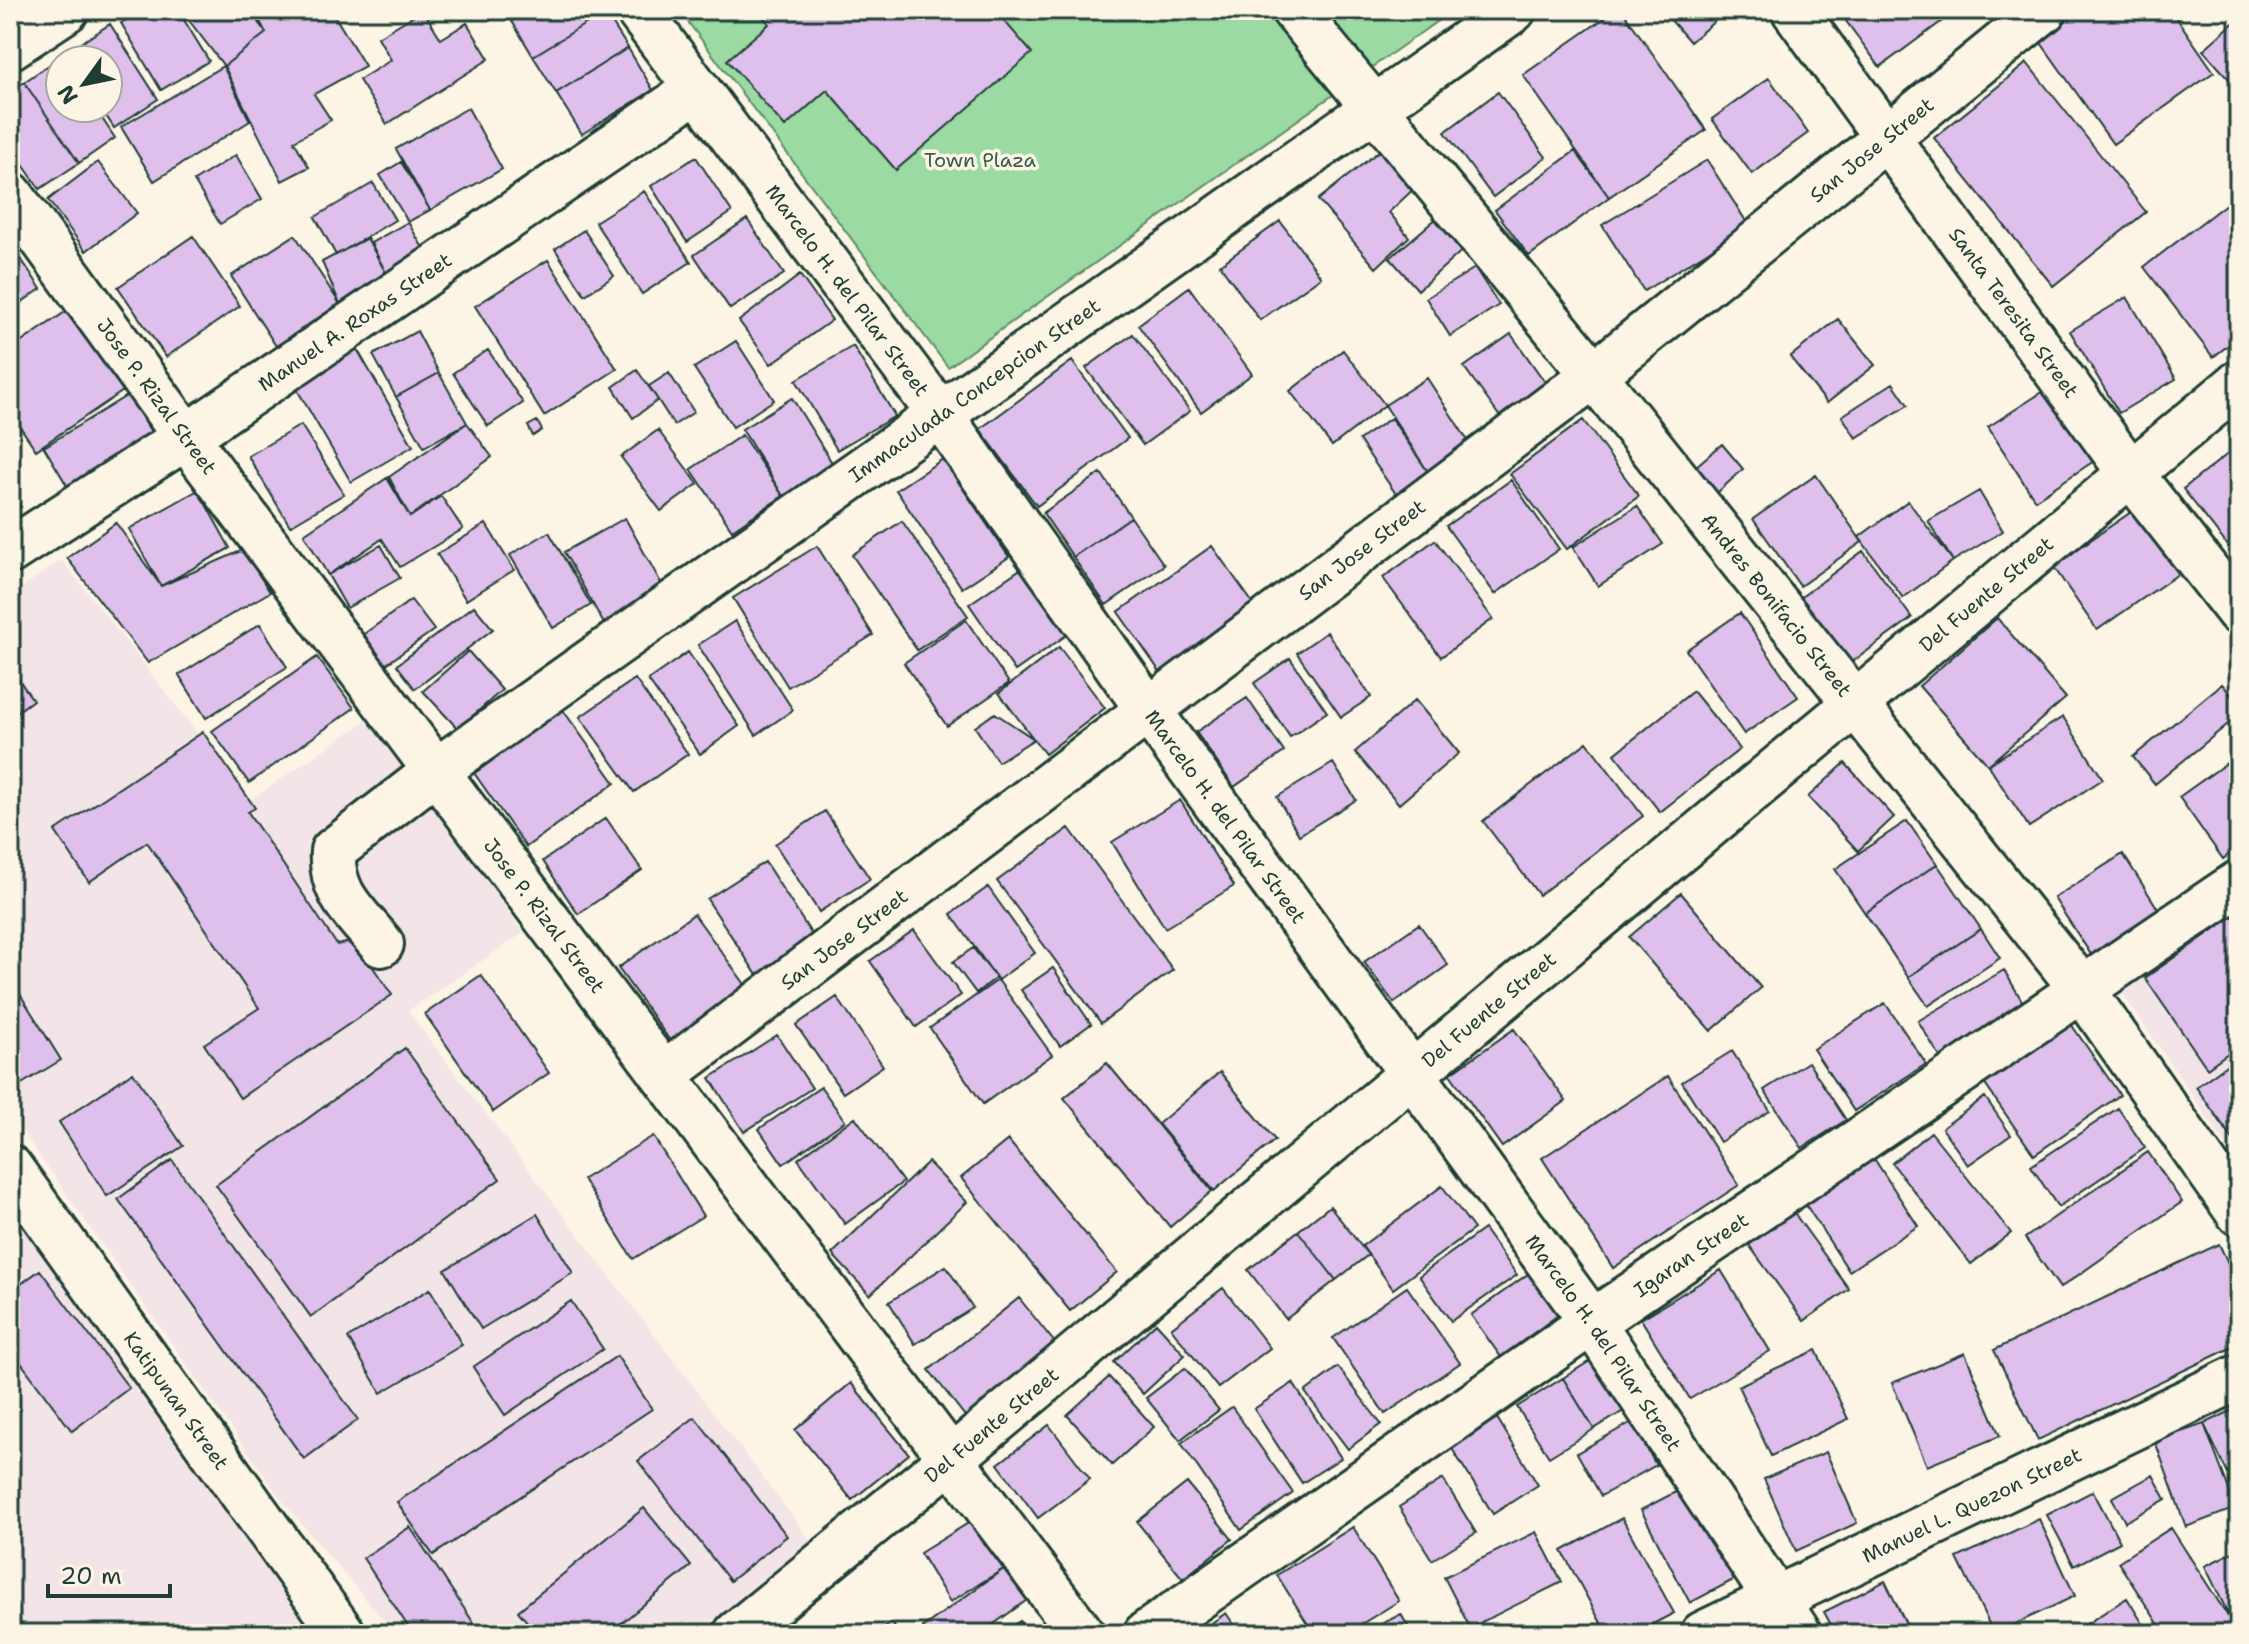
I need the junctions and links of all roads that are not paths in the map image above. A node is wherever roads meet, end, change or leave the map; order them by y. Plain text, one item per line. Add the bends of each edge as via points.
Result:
1 (66, 10) edge
2 (638, 10) edge
3 (1294, 10) edge
4 (1513, 10) edge
5 (1794, 10) edge
6 (2044, 10) edge
7 (10, 47) edge
8 (697, 89) junction
9 (1376, 106) junction
10 (1886, 139) junction
11 (10, 194) edge
12 (1594, 375) junction
13 (2239, 383) edge
14 (939, 413) junction
15 (186, 437) junction
16 (2131, 474) junction
17 (10, 551) edge
18 (2239, 612) edge
19 (1858, 704) junction
20 (1149, 711) junction
21 (436, 771) junction
22 (2239, 883) edge
23 (381, 944) dead end
24 (2082, 989) junction
25 (665, 1074) junction
26 (1412, 1074) junction
27 (10, 1168) edge
28 (2239, 1213) edge
29 (1592, 1322) junction
30 (2239, 1377) edge
31 (951, 1459) junction
32 (1789, 1617) edge
33 (343, 1634) edge
34 (736, 1634) edge
35 (1082, 1634) edge
36 (1146, 1634) edge
37 (1703, 1634) edge

1 - 7 street
2 - 8 street, Marcelo H. del Pilar Street
3 - 9 street, Andres Bonifacio Street
4 - 9 street, Immaculada Concepcion Street
5 - 10 street, Santa Teresita Street
6 - 10 street, San Jose Street
8 - 14 street, Marcelo H. del Pilar Street
8 - 15 street, Manuel A. Roxas Street
9 - 12 street, Andres Bonifacio Street
9 - 14 street, Immaculada Concepcion Street
10 - 12 street, San Jose Street
10 - 16 street, Santa Teresita Street
11 - 15 street, Jose P. Rizal Street
12 - 19 street, Andres Bonifacio Street
12 - 20 street, San Jose Street
13 - 16 street, Del Fuente Street
14 - 20 street, Marcelo H. del Pilar Street
14 - 21 street, Immaculada Concepcion Street
15 - 17 street, Manuel A. Roxas Street
15 - 21 street, Jose P. Rizal Street
16 - 18 street, Santa Teresita Street
16 - 19 street, Del Fuente Street
19 - 24 street, Andres Bonifacio Street
19 - 26 street, Del Fuente Street
20 - 25 street, San Jose Street
20 - 26 street, Marcelo H. del Pilar Street
21 - 23 street, Immaculada Concepcion Street via 333,851 337,890
21 - 25 street, Jose P. Rizal Street
22 - 24 street, Igaran Street
24 - 28 street, Andres Bonifacio Street
24 - 29 street, Igaran Street
25 - 31 street, Jose P. Rizal Street
26 - 29 street, Marcelo H. del Pilar Street
26 - 31 street, Del Fuente Street
27 - 33 street, Katipunan Street
29 - 32 street, Marcelo H. del Pilar Street
29 - 36 street, Igaran Street
30 - 32 street, Manuel L. Quezon Street
31 - 34 street, Del Fuente Street
31 - 35 street, Jose P. Rizal Street
32 - 37 street, Manuel L. Quezon Street

